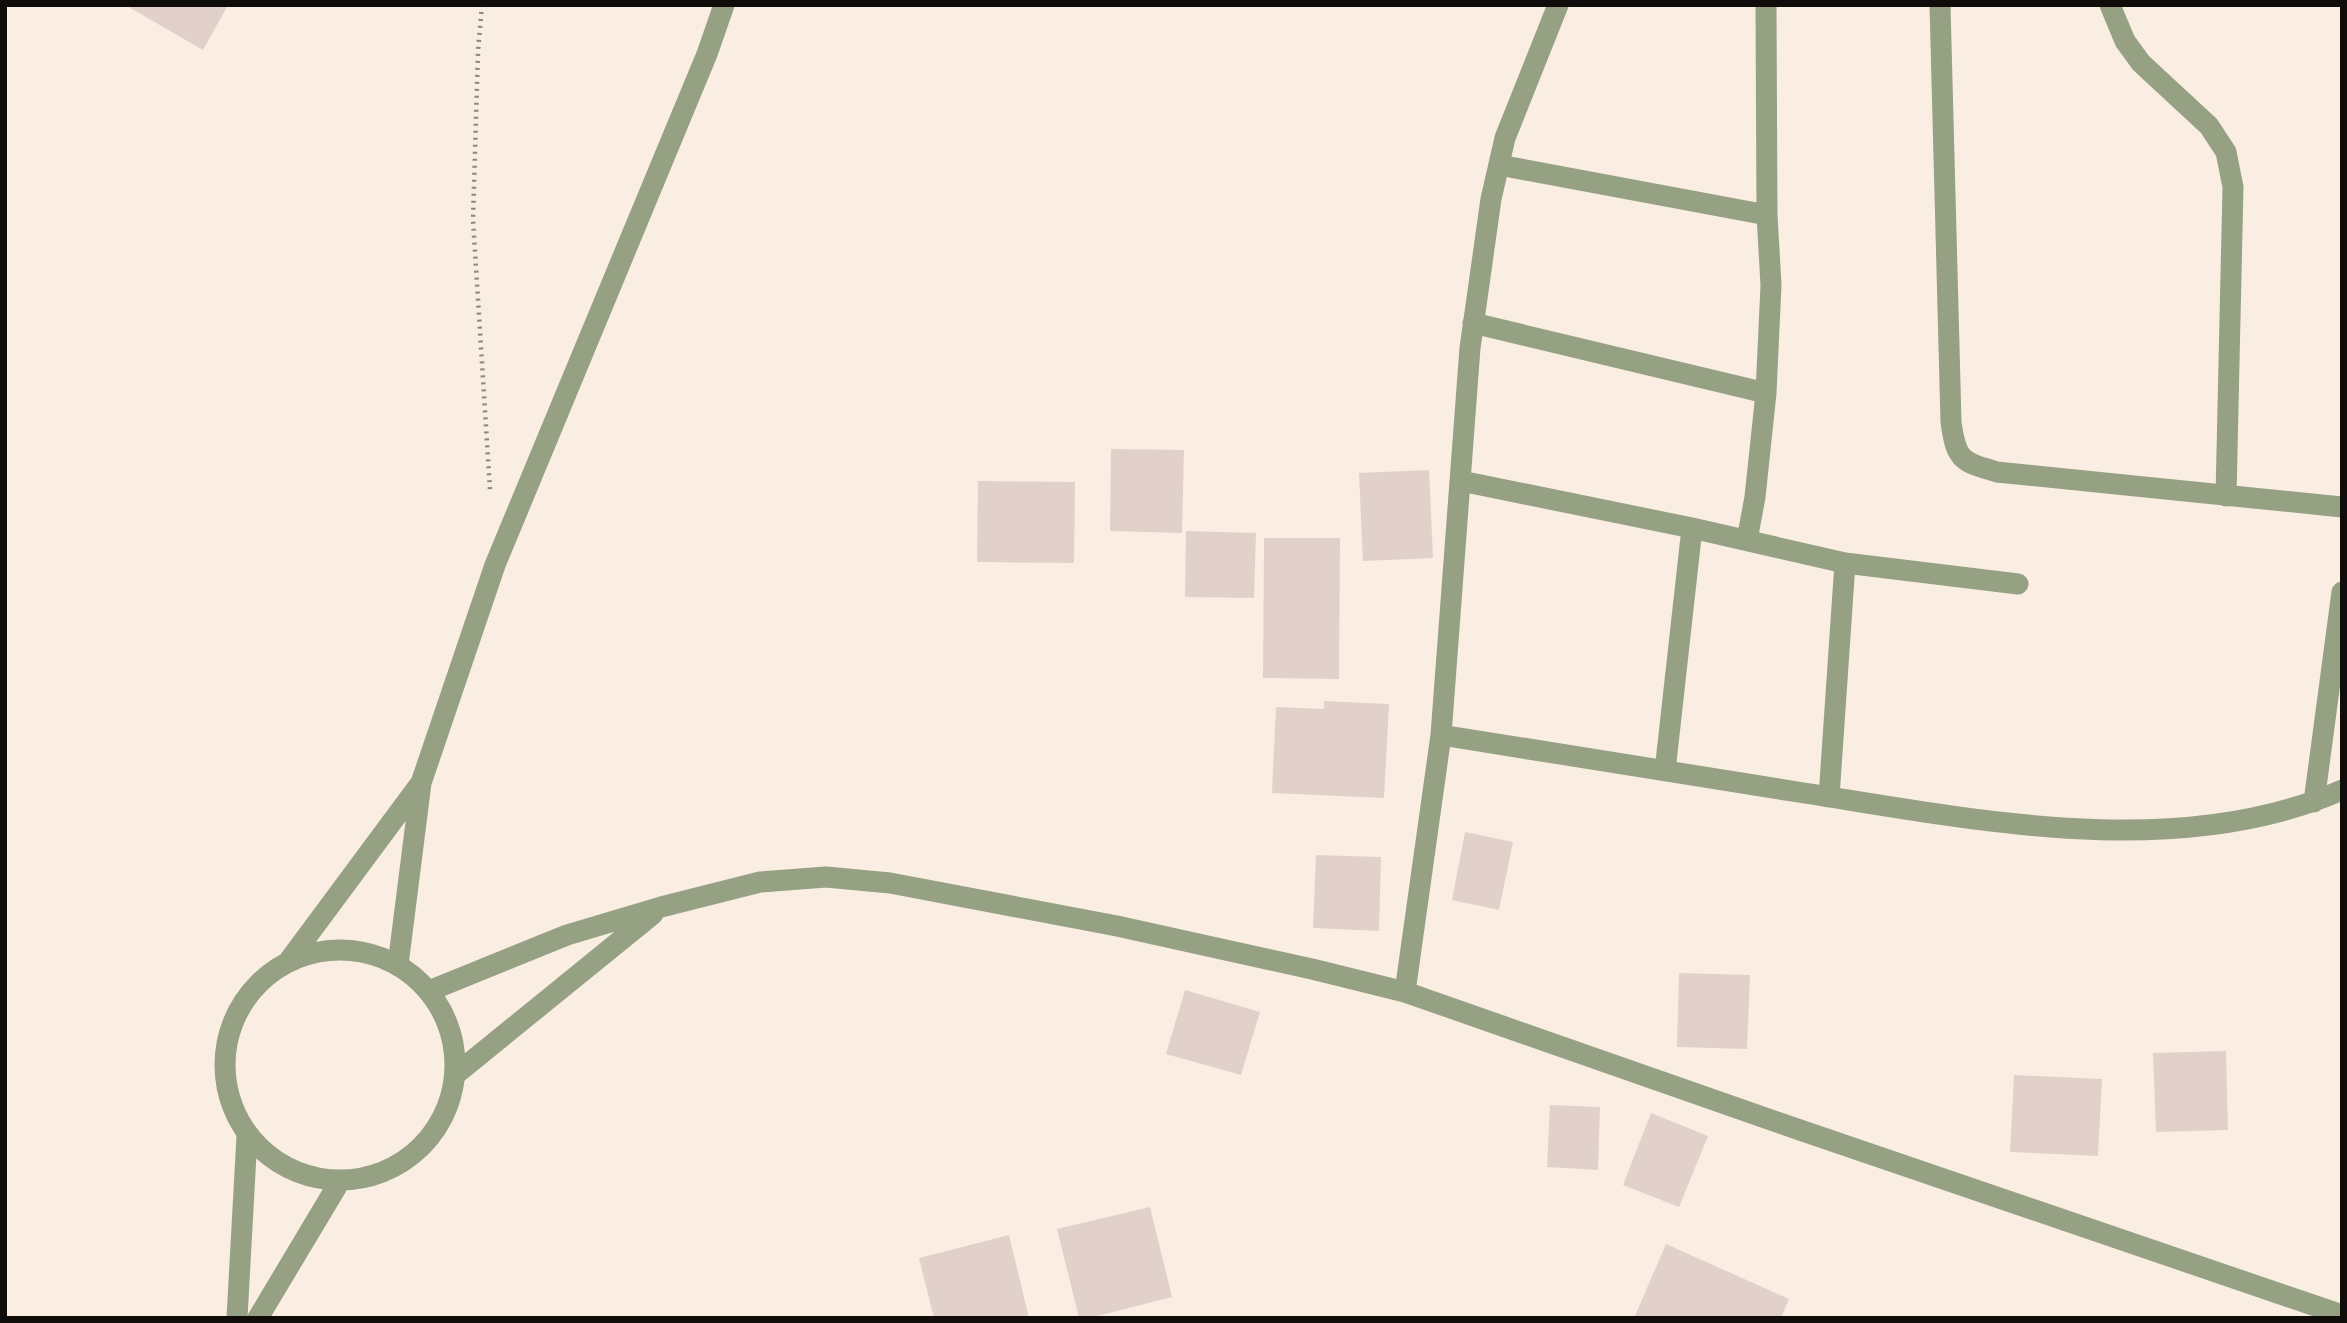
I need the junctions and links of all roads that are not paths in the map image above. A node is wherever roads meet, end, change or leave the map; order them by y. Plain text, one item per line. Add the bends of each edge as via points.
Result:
1 (724, 5) edge
2 (1558, 5) edge
3 (1766, 5) edge
4 (1940, 5) edge
5 (2110, 5) edge
6 (1499, 165) junction
7 (1767, 215) junction
8 (1474, 323) junction
9 (1766, 393) junction
10 (1461, 481) junction
11 (2226, 496) junction
12 (2342, 507) edge
13 (1692, 528) junction
14 (1747, 541) junction
15 (1845, 563) junction
16 (2018, 584) dead end
17 (2342, 592) edge
18 (1441, 735) junction
19 (1665, 771) junction
20 (421, 783) junction
21 (2342, 790) edge
22 (1829, 797) junction
23 (2314, 802) junction
24 (662, 907) junction
25 (288, 962) junction
26 (398, 965) junction
27 (429, 991) junction
28 (1405, 992) junction
29 (456, 1074) junction
30 (247, 1136) junction
31 (340, 1181) junction
32 (2342, 1315) edge
33 (237, 1318) edge
34 (258, 1318) edge

1 - 20 street via 495,565
2 - 6 street
3 - 7 street
4 - 11 street via 1951,422 1958,455 1969,464 1997,472
5 - 11 street via 2125,41 2141,63 2209,126 2226,152 2233,187
6 - 7 street
6 - 8 street
7 - 9 street via 1771,285
8 - 9 street
8 - 10 street
9 - 14 street
10 - 13 street
10 - 18 street
11 - 12 street
13 - 14 street
13 - 19 street
14 - 15 street
15 - 16 street
15 - 22 street
17 - 23 street
18 - 19 street
18 - 28 street
19 - 22 street
20 - 25 street
20 - 26 street
21 - 23 street
22 - 23 street via 2073,830 2177,830 2237,822
24 - 27 street via 566,935
24 - 28 street via 760,882 826,877 890,883 1117,926
24 - 29 street
25 - 26 street via 321,951 361,951
25 - 30 street via 256,986 237,1012 225,1050 225,1084
26 - 27 street
27 - 29 street via 452,1033
28 - 32 street
29 - 31 street via 445,1115 422,1148 380,1174
30 - 31 street via 277,1163
30 - 33 street
31 - 34 street

